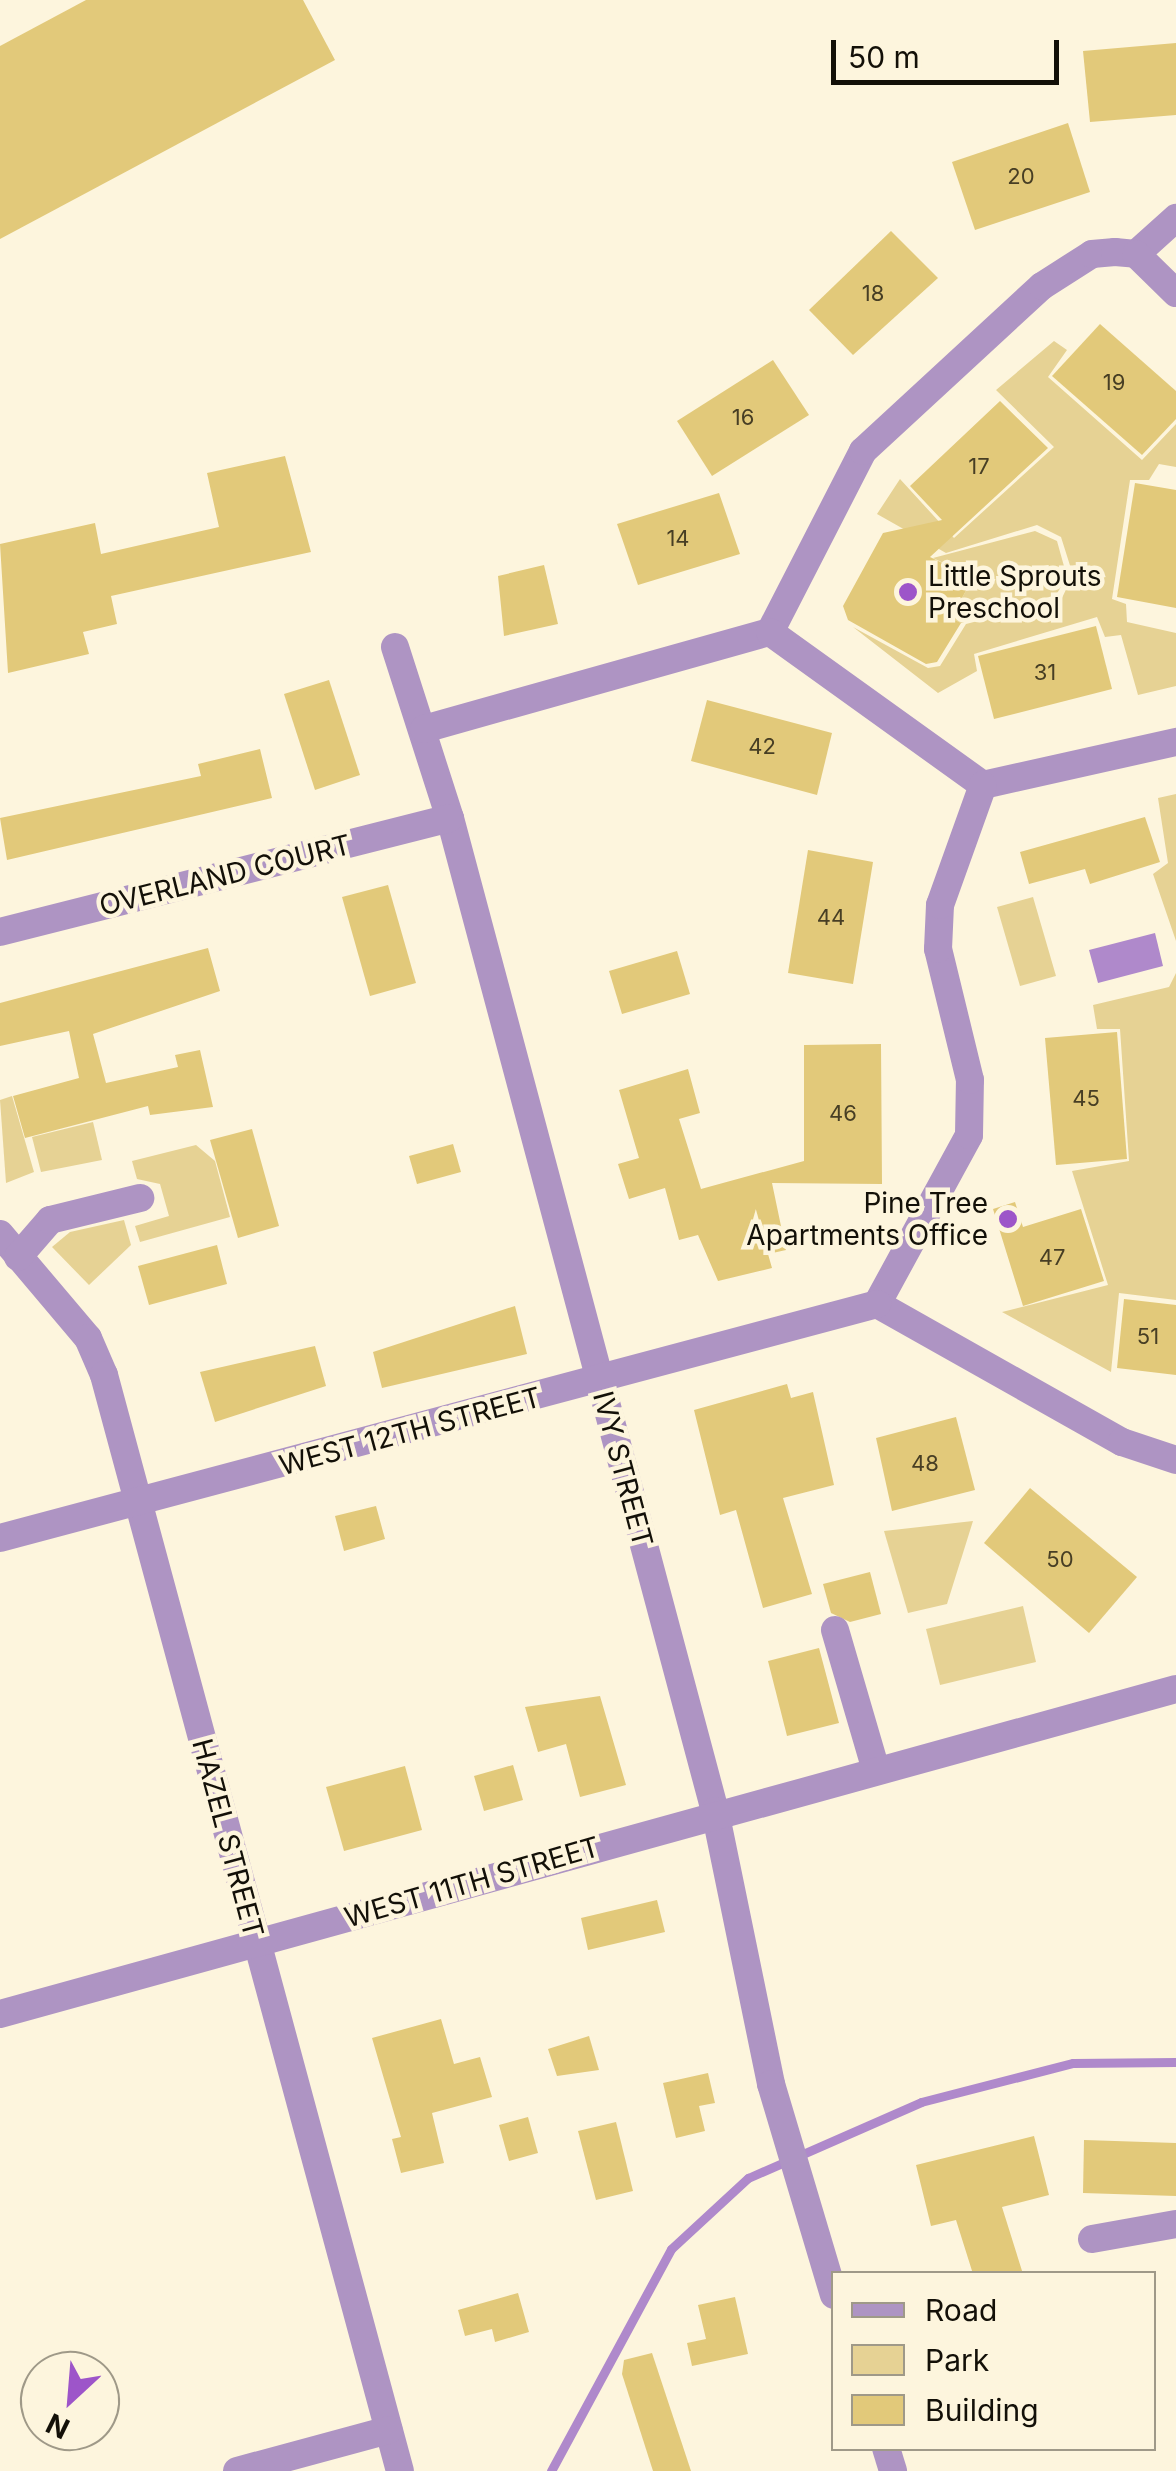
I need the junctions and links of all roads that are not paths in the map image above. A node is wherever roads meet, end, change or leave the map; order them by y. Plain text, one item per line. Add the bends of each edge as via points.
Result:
1 (1176, 218) edge
2 (1136, 254) junction
3 (1176, 292) edge
4 (770, 632) junction
5 (396, 646) dead end
6 (424, 729) junction
7 (1176, 742) edge
8 (983, 785) junction
9 (450, 818) junction
10 (0, 932) edge
11 (140, 1198) dead end
12 (0, 1234) edge
13 (18, 1258) junction
14 (877, 1304) junction
15 (599, 1380) junction
16 (1176, 1460) edge
17 (138, 1503) junction
18 (0, 1538) edge
19 (836, 1630) dead end
20 (1176, 1689) edge
21 (876, 1767) junction
22 (716, 1812) junction
23 (256, 1945) junction
24 (0, 2014) edge
25 (1176, 2224) edge
26 (1092, 2239) dead end
27 (831, 2287) edge
28 (389, 2430) junction
29 (237, 2471) edge
30 (400, 2471) edge

1 - 2 street
2 - 3 street
2 - 4 street via 1092,254 1042,286 914,396 827,510
4 - 6 street
4 - 8 street
5 - 6 street, IVY STREET
6 - 9 street, IVY STREET
7 - 8 street
8 - 14 street via 940,904 938,950 970,1080 969,1136
9 - 10 street, OVERLAND COURT
9 - 15 street, IVY STREET
11 - 13 street via 50,1220
12 - 13 street, HAZEL STREET
13 - 17 street, HAZEL STREET via 88,1338
14 - 15 street, WEST 12TH STREET
14 - 16 street via 1122,1442
15 - 17 street, WEST 12TH STREET
15 - 22 street, IVY STREET
17 - 18 street, WEST 12TH STREET
17 - 23 street, HAZEL STREET
19 - 21 street
20 - 21 street, WEST 11TH STREET
21 - 22 street, WEST 11TH STREET
22 - 23 street, WEST 11TH STREET
22 - 27 street, IVY STREET via 773,2090
23 - 24 street, WEST 11TH STREET
23 - 28 street, HAZEL STREET
25 - 26 street
28 - 29 street
28 - 30 street, HAZEL STREET

